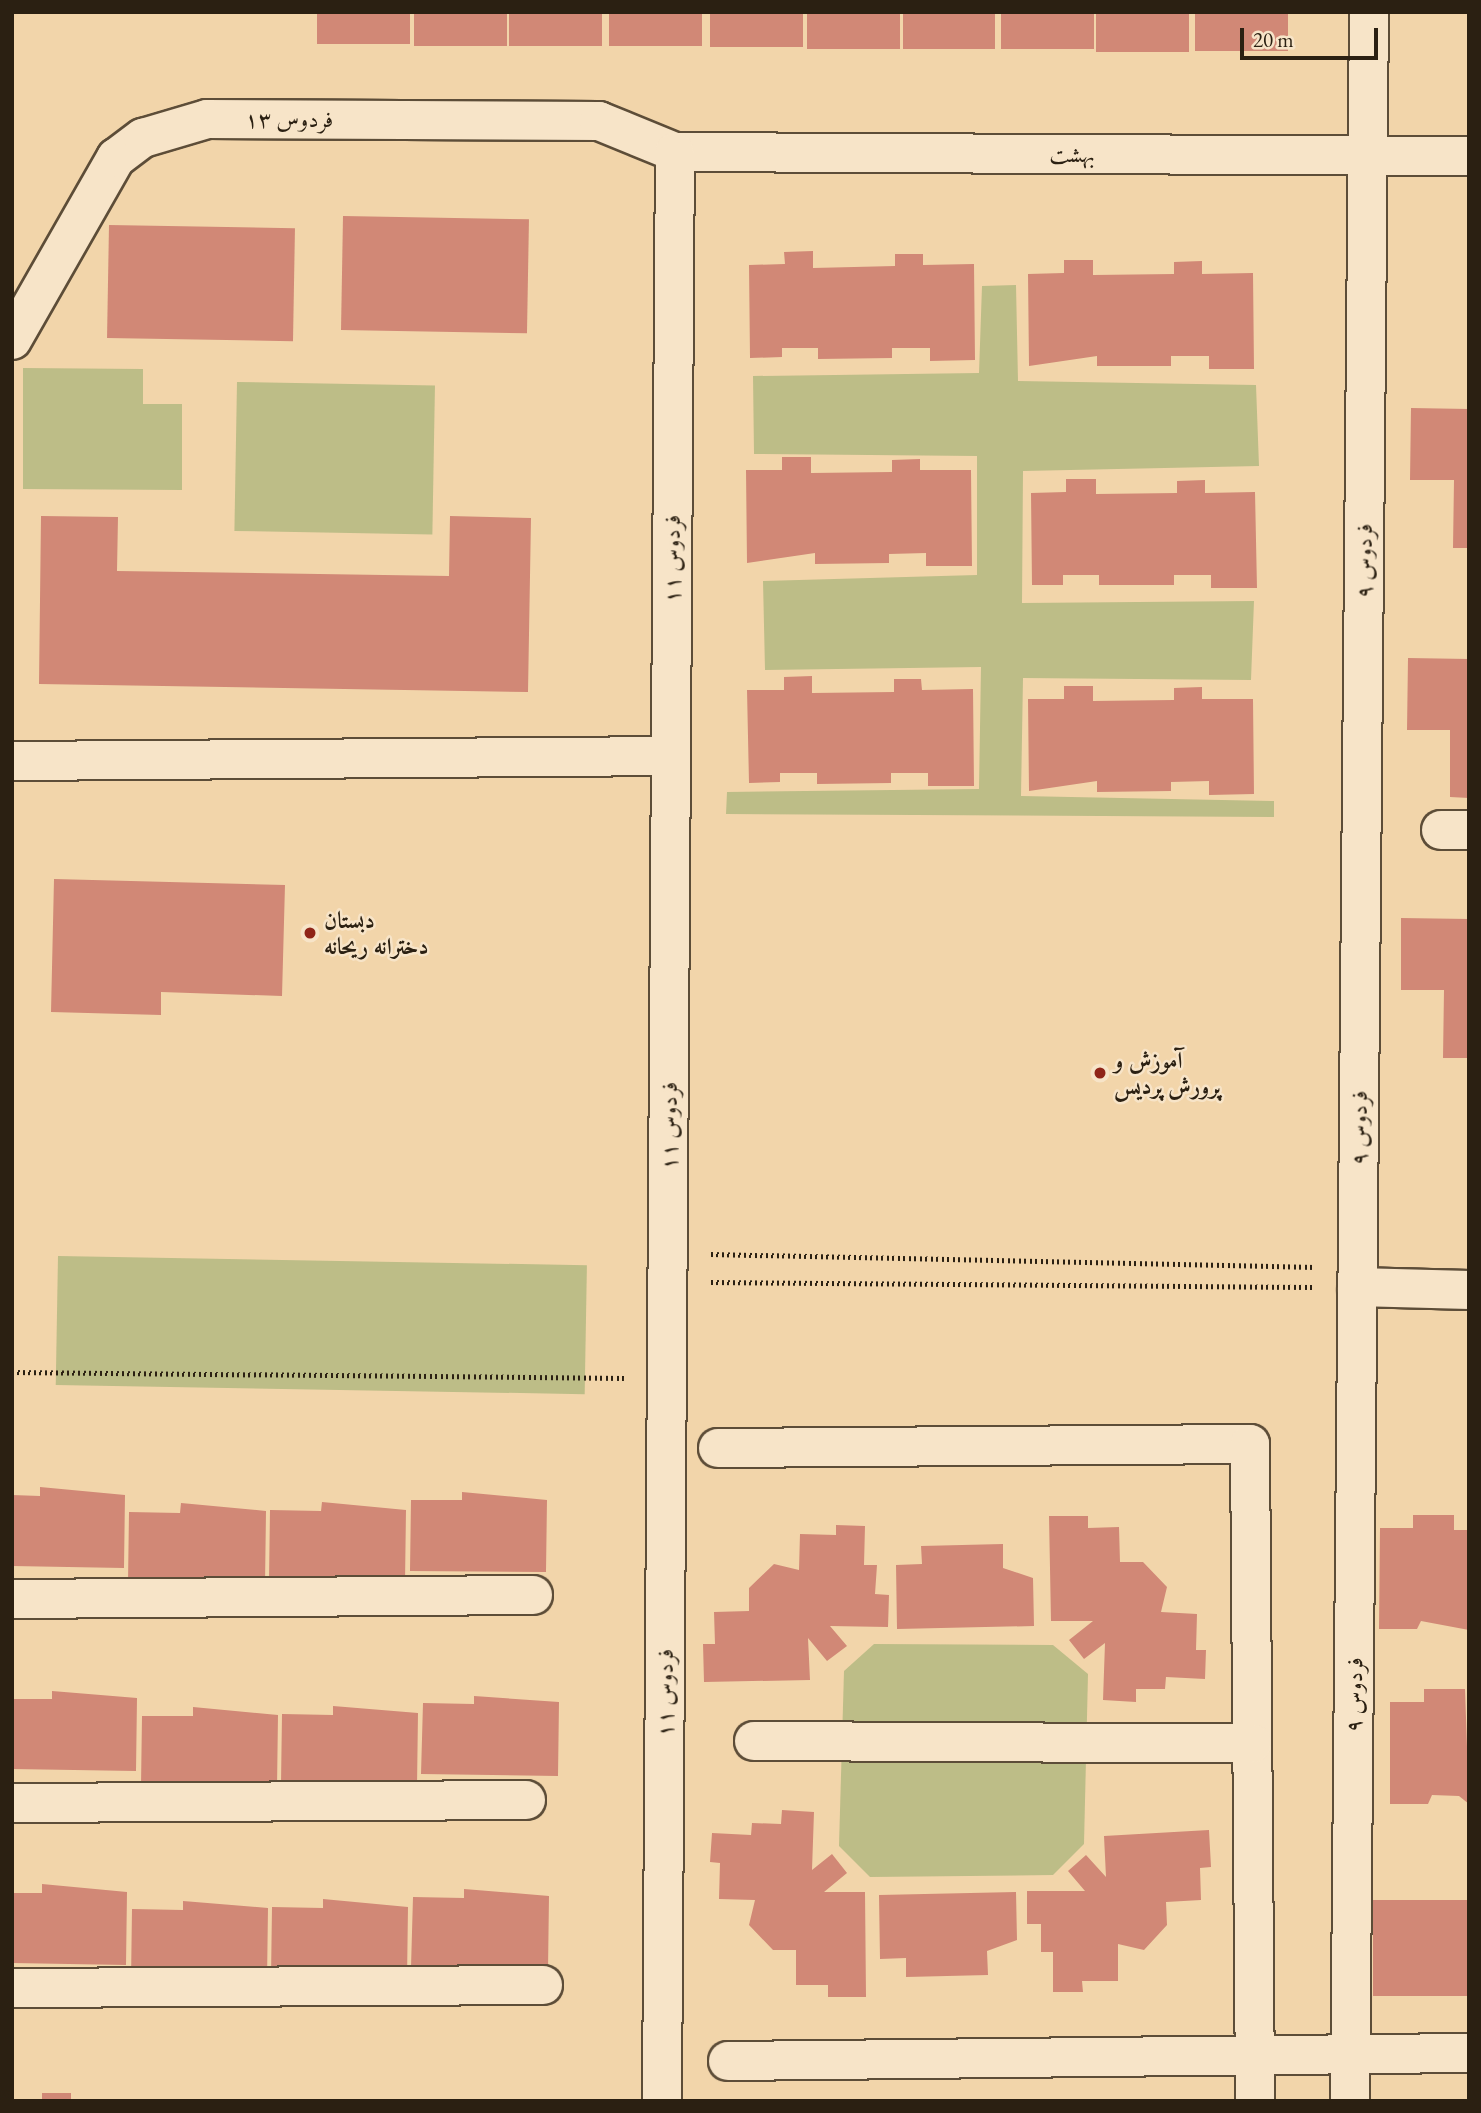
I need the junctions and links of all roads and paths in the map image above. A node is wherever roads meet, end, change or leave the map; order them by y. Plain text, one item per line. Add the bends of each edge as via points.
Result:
1 (1369, 12) edge
2 (675, 152) junction
3 (1367, 155) junction
4 (1469, 156) edge
5 (12, 340) edge
6 (671, 756) junction
7 (12, 761) edge
8 (668, 1268) junction
9 (1358, 1278) junction
10 (1469, 1290) edge
11 (12, 1372) edge
12 (667, 1379) junction
13 (718, 1447) dead end
14 (533, 1595) dead end
15 (12, 1600) edge
16 (754, 1741) dead end
17 (1252, 1744) junction
18 (526, 1800) dead end
19 (12, 1803) edge
20 (543, 1985) dead end
21 (12, 1988) edge
22 (1469, 2053) edge
23 (1350, 2054) junction
24 (1255, 2059) junction
25 (728, 2061) dead end
26 (662, 2101) edge
27 (1255, 2101) edge
28 (1350, 2101) edge

1 - 3 street, فردوس ۹
2 - 3 street, بهشت
2 - 5 street, فردوس ۱۳ via 599,121 207,119 174,125 116,158
2 - 6 street, فردوس ۱۱
3 - 4 street, بهشت
3 - 9 street, فردوس ۹
6 - 7 street
6 - 8 street, فردوس ۱۱
8 - 9 path
8 - 9 path
8 - 12 street, فردوس ۱۱
9 - 10 street
9 - 23 street, فردوس ۹
11 - 12 path
12 - 26 street, فردوس ۱۱
13 - 17 street via 1250,1444
14 - 15 street
16 - 17 street
17 - 24 street
18 - 19 street
20 - 21 street
22 - 23 street
23 - 24 street
23 - 28 street, فردوس ۹
24 - 25 street
24 - 27 street

